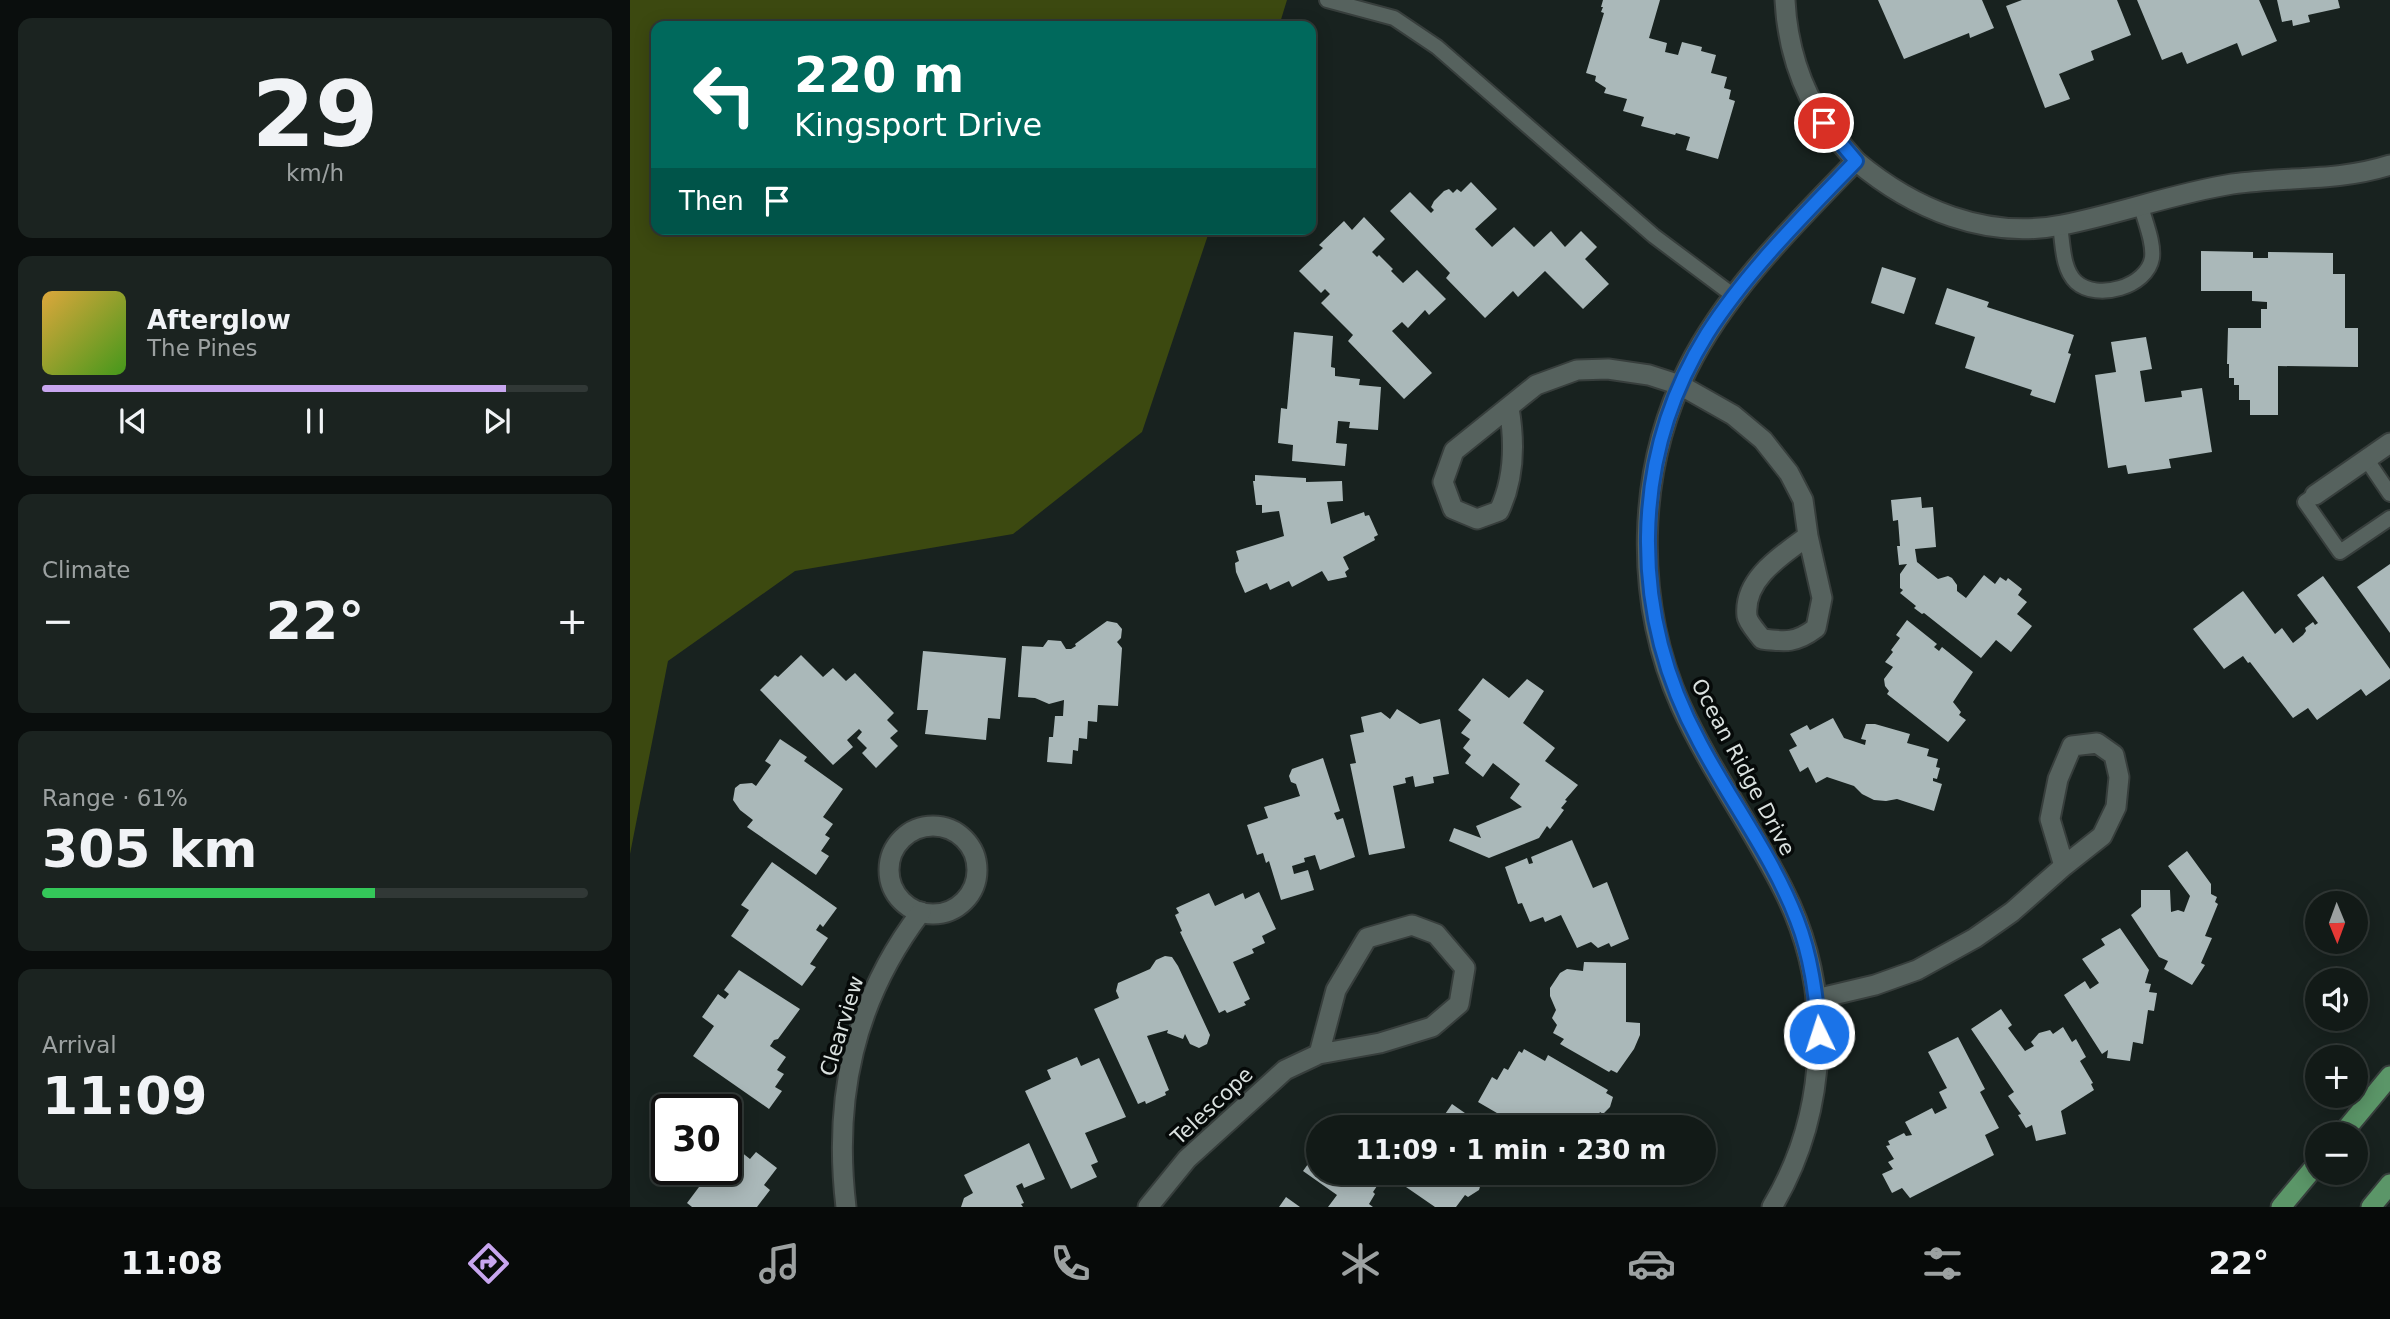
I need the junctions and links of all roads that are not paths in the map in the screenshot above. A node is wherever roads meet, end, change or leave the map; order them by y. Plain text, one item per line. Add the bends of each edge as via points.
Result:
1 (1327, 0) edge
2 (1785, 0) edge
3 (1856, 161) junction
4 (2389, 167) edge
5 (2141, 206) junction
6 (2060, 226) junction
7 (1734, 296) junction
8 (1680, 385) junction
9 (1509, 408) junction
10 (2390, 443) edge
11 (2367, 460) junction
12 (2390, 494) edge
13 (2315, 495) joint
14 (2390, 518) edge
15 (1808, 536) junction
16 (2064, 866) junction
17 (921, 912) junction
18 (1816, 999) junction
19 (1319, 1054) junction
20 (2390, 1076) edge
21 (2352, 1122) edge
22 (2305, 1178) edge
23 (2390, 1185) edge
24 (846, 1207) edge
25 (1148, 1207) edge
26 (1772, 1207) edge
27 (2281, 1207) edge
28 (2371, 1207) edge

1 - 7 lane via 1394,18 1437,47 1654,236
2 - 3 street via 1793,55 1806,90 1824,123
3 - 6 street via 1903,196 1949,217 1985,226
3 - 7 street, Ocean Ridge Drive
4 - 5 street via 2347,176 2234,184
5 - 6 street
5 - 6 lane via 2152,260 2134,283 2106,290 2084,287 2068,271
7 - 8 street, Ocean Ridge Drive
8 - 9 street via 1621,370 1577,370 1536,385
8 - 15 street via 1733,415 1763,440 1803,500
8 - 18 street, Ocean Ridge Drive via 1652,481 1647,565 1651,606 1681,705 1797,921
9 - 9 street via 1454,452 1443,482 1453,509 1477,519 1499,511 1508,493 1514,435
10 - 11 street
11 - 12 lane
11 - 13 street
13 - 14 lane via 2305,502 2340,552
15 - 15 street via 1749,590 1747,618 1762,639 1801,639 1816,628 1822,598
16 - 16 street via 2102,836 2116,807 2119,777 2114,755 2096,743 2072,747 2058,779 2050,819
16 - 18 street via 2012,912 1917,970
17 - 17 street via 938,914 954,909 976,882 972,849 961,835 946,828 928,826 912,831 899,842 891,858 894,891 905,904
17 - 24 street, Clearview via 897,943 870,999 851,1059 842,1142
18 - 26 street, Ocean Ridge Drive via 1815,1086 1804,1137
19 - 19 street, Telescope via 1432,1027 1459,1004 1465,968 1436,934 1412,925 1367,938 1336,990
19 - 25 street, Telescope via 1285,1070 1237,1112 1187,1159
20 - 21 main road
22 - 27 main road
23 - 28 main road

